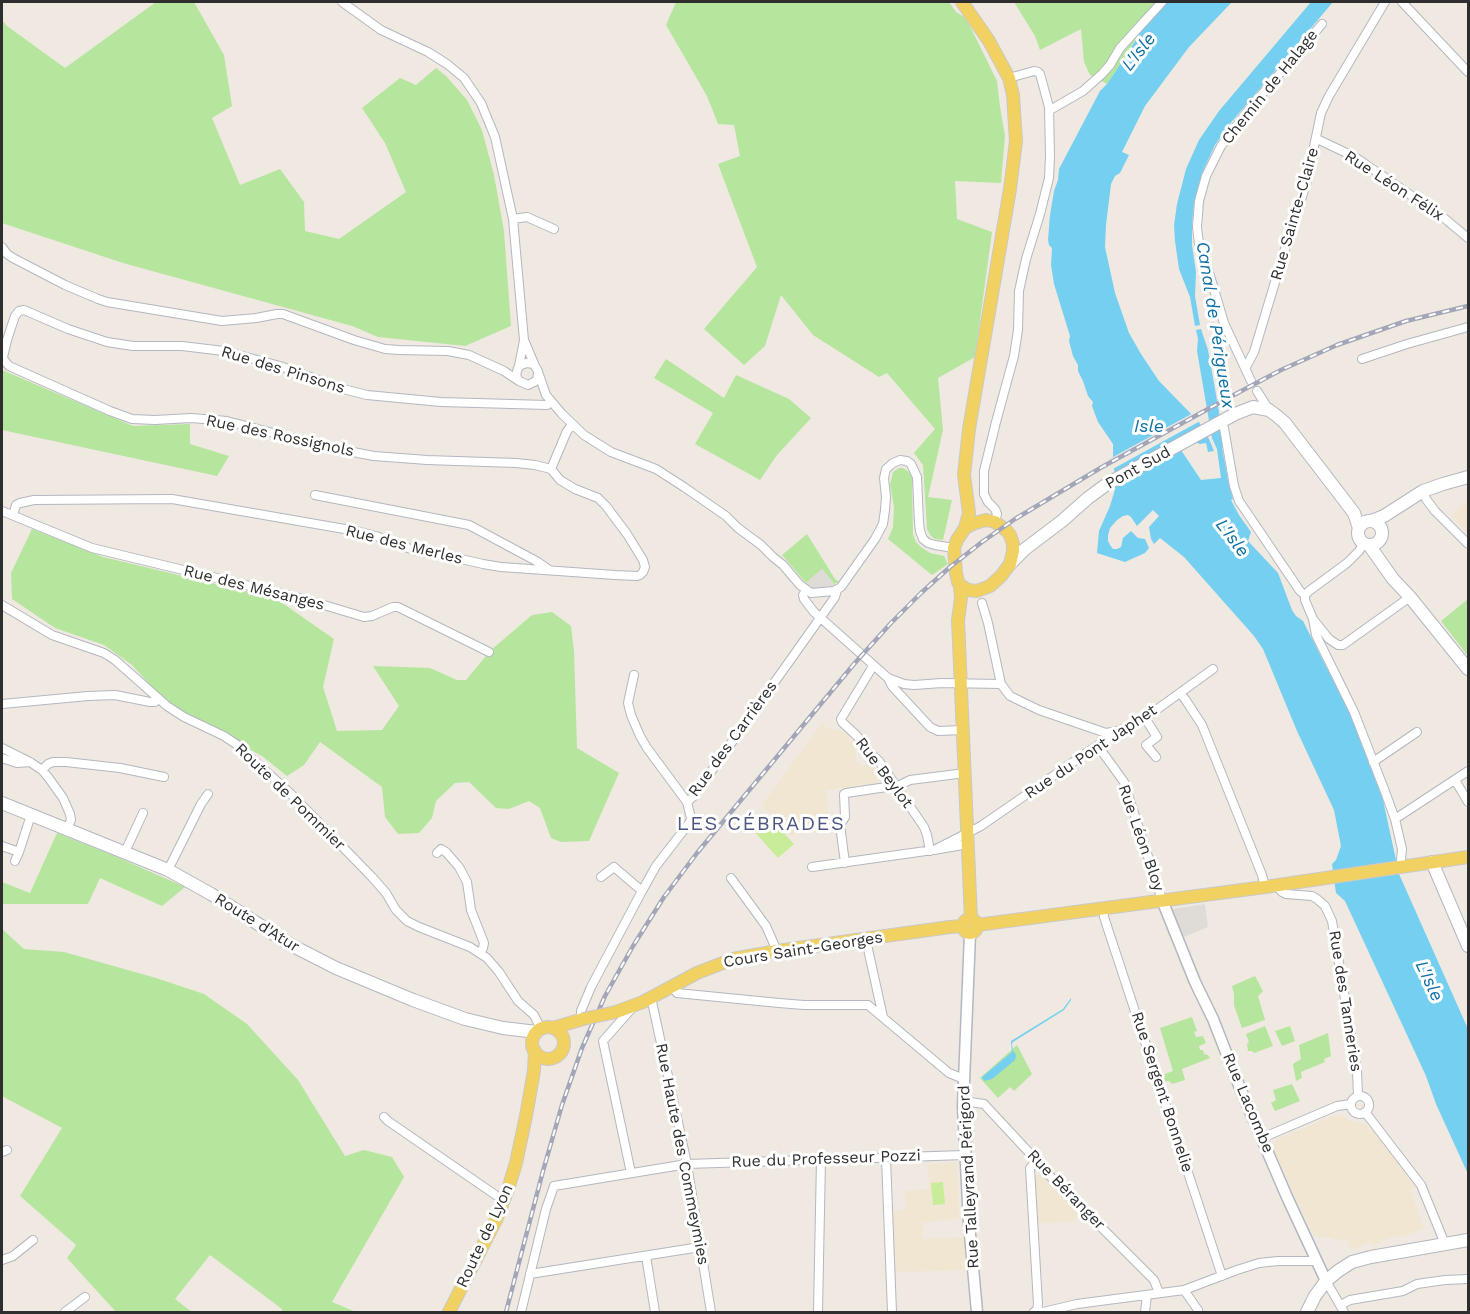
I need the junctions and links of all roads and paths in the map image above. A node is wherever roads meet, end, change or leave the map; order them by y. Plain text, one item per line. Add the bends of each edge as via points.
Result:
1 (342, 2) edge
2 (962, 2) edge
3 (1162, 2) edge
4 (1385, 2) edge
5 (1402, 2) edge
6 (1322, 24) dead end
7 (1468, 72) edge
8 (1009, 78) junction
9 (1050, 110) junction
10 (1317, 139) junction
11 (513, 219) junction
12 (554, 229) dead end
13 (1468, 238) edge
14 (2, 247) edge
15 (19, 310) joint
16 (1468, 327) edge
17 (524, 340) junction
18 (1362, 358) dead end
19 (519, 367) junction
20 (1246, 367) junction
21 (537, 370) junction
22 (504, 371) junction
23 (1251, 381) dead end
24 (523, 383) junction
25 (1257, 391) dead end
26 (548, 398) junction
27 (1269, 410) junction
28 (572, 425) junction
29 (1224, 428) dead end
30 (551, 469) junction
31 (964, 475) junction
32 (1468, 477) edge
33 (1418, 494) junction
34 (315, 495) dead end
35 (2, 511) edge
36 (13, 515) junction
37 (990, 521) junction
38 (1366, 524) junction
39 (965, 528) junction
40 (1047, 532) junction
41 (1010, 535) junction
42 (1374, 540) junction
43 (1468, 544) edge
44 (954, 548) junction
45 (1010, 564) junction
46 (548, 569) junction
47 (960, 585) junction
48 (806, 590) junction
49 (837, 590) junction
50 (977, 591) junction
51 (1305, 595) junction
52 (1410, 597) junction
53 (982, 603) dead end
54 (2, 605) edge
55 (820, 619) junction
56 (1313, 619) junction
57 (958, 620) junction
58 (489, 652) dead end
59 (873, 666) junction
60 (1213, 669) dead end
61 (1468, 669) edge
62 (634, 675) dead end
63 (888, 678) junction
64 (961, 683) junction
65 (1001, 684) junction
66 (1180, 693) junction
67 (158, 699) junction
68 (2, 704) edge
69 (1145, 718) junction
70 (963, 730) junction
71 (1118, 731) junction
72 (1417, 732) dead end
73 (1098, 746) junction
74 (2, 748) edge
75 (1156, 757) dead end
76 (2, 758) edge
77 (30, 762) junction
78 (1373, 762) junction
79 (42, 770) junction
80 (1468, 771) edge
81 (965, 773) junction
82 (164, 777) dead end
83 (1455, 780) junction
84 (895, 786) junction
85 (208, 794) dead end
86 (2, 802) edge
87 (687, 802) junction
88 (1468, 802) edge
89 (143, 813) dead end
90 (31, 815) junction
91 (1395, 819) junction
92 (67, 829) junction
93 (968, 838) junction
94 (2, 846) edge
95 (932, 851) junction
96 (125, 852) junction
97 (437, 853) dead end
98 (1468, 857) edge
99 (1401, 860) dead end
100 (845, 862) junction
101 (1432, 862) junction
102 (812, 867) dead end
103 (168, 870) junction
104 (602, 877) dead end
105 (731, 878) dead end
106 (1279, 885) junction
107 (1265, 887) junction
108 (642, 891) junction
109 (1189, 897) junction
110 (1162, 900) junction
111 (1103, 908) junction
112 (1172, 923) junction
113 (970, 926) junction
114 (866, 939) junction
115 (1468, 946) edge
116 (777, 951) junction
117 (480, 953) junction
118 (671, 986) junction
119 (651, 997) junction
120 (635, 1005) junction
121 (883, 1017) junction
122 (582, 1020) junction
123 (540, 1037) junction
124 (564, 1040) junction
125 (555, 1058) junction
126 (964, 1078) junction
127 (531, 1086) junction
128 (1358, 1096) junction
129 (963, 1101) junction
130 (1351, 1104) junction
131 (1365, 1112) junction
132 (384, 1117) dead end
133 (1262, 1138) junction
134 (965, 1155) junction
135 (886, 1158) junction
136 (821, 1159) junction
137 (1037, 1161) junction
138 (687, 1164) junction
139 (631, 1173) junction
140 (505, 1200) junction
141 (33, 1240) dead end
142 (1468, 1240) edge
143 (1445, 1244) junction
144 (700, 1247) junction
145 (646, 1256) junction
146 (2, 1260) edge
147 (1316, 1261) junction
148 (530, 1274) junction
149 (1222, 1276) junction
150 (1468, 1280) edge
151 (1326, 1281) junction
152 (1184, 1290) junction
153 (1159, 1293) junction
154 (1147, 1295) junction
155 (85, 1297) dead end
156 (1342, 1309) edge
157 (1035, 1311) edge
158 (65, 1312) edge
159 (449, 1312) edge
160 (521, 1312) edge
161 (655, 1312) edge
162 (711, 1312) edge
163 (818, 1312) edge
164 (892, 1312) edge
165 (977, 1312) edge
166 (1145, 1312) edge
167 (1198, 1312) edge
168 (1307, 1312) edge

1 - 11 street via 381,30 428,52 464,78 488,116
2 - 8 main road
3 - 9 street via 1102,74 1068,102
4 - 10 street, Rue Sainte-Claire via 1324,105
5 - 7 street
6 - 20 street, Chemin de Halage via 1231,133 1202,187 1197,215 1199,244 1224,323
8 - 9 street via 1038,72
8 - 31 main road via 1016,141
9 - 37 street via 1048,178 1019,291 1014,356 984,471 984,494 997,514
10 - 13 street, Rue Léon Félix via 1354,158
10 - 20 street, Rue Sainte-Claire via 1308,180
11 - 12 street via 528,218
11 - 17 street
14 - 22 street via 13,258 107,302 222,321 283,314 372,346 399,351 458,352
15 - 26 street, Rue des Pinsons via 107,342 224,351 367,395 547,405
15 - 30 street, Rue des Rossignols via 4,351 6,363 118,415 143,420 227,421 374,456 516,463
16 - 18 street
17 - 19 street
17 - 21 street
19 - 21 street via 527,363
19 - 22 street
19 - 24 street via 516,375
20 - 23 street, Chemin de Halage
21 - 24 street via 537,380
21 - 26 street
22 - 24 street
24 - 26 street
25 - 27 street
26 - 28 street
27 - 38 main road via 1285,423
27 - 40 main road, Pont Sud via 1253,407 1235,414 1107,484
28 - 30 street
28 - 48 street via 598,445 656,469 707,502 761,545
29 - 51 street via 1239,501
30 - 46 street, Rue des Merles via 560,480 598,498 606,506 645,567 637,576
31 - 37 main road via 974,504
31 - 39 main road via 969,506
32 - 33 main road
33 - 38 main road
33 - 42 main road
33 - 43 street
34 - 46 street via 469,525
35 - 36 street, Rue des Mésanges
36 - 46 street, Rue des Merles via 16,506 34,500 172,499 356,531 416,551 473,562
36 - 58 street, Rue des Mésanges via 92,548 364,617 398,607
37 - 39 main road
37 - 41 main road
38 - 42 main road via 1375,522 1380,527
38 - 42 main road via 1359,538
39 - 44 main road
40 - 41 main road, Pont Sud via 1027,540
40 - 45 main road, Pont Sud
41 - 45 main road
42 - 51 street
42 - 52 main road via 1394,579
44 - 47 main road
44 - 49 street, Rue des Carrières via 923,539 915,470 907,461 900,460 886,469 883,524
45 - 50 main road via 990,586
47 - 50 main road
47 - 57 main road
48 - 49 street
48 - 55 street via 804,599
49 - 55 street, Rue des Carrières
50 - 57 main road
51 - 56 street
52 - 56 street via 1343,645 1335,644
52 - 61 main road
53 - 65 street
54 - 67 street, Route de Pommier via 52,635 116,660
55 - 59 street
55 - 87 street, Rue des Carrières
56 - 78 street via 1316,635 1354,712
57 - 64 main road
59 - 63 street
59 - 84 street, Rue Beylot via 842,722 879,761
60 - 66 street, Rue du Pont Japhet
62 - 87 street via 628,703 631,716 644,742
63 - 64 street via 914,685
63 - 70 street via 930,727 938,731
64 - 65 street
64 - 70 main road
65 - 71 street via 1010,696 1039,710 1106,733
66 - 69 street, Rue du Pont Japhet
66 - 107 street via 1202,725
67 - 68 street via 150,702 115,695
67 - 117 street, Route de Pommier via 224,736 252,758 372,877 407,921
69 - 71 street, Rue du Pont Japhet
69 - 75 street via 1156,737 1146,745
70 - 81 main road
71 - 73 street, Rue du Pont Japhet
72 - 78 street
73 - 93 street, Rue du Pont Japhet
73 - 110 street, Rue Léon Bloy via 1124,782
74 - 77 street
76 - 77 street
77 - 79 street
78 - 91 street
79 - 82 street via 53,762 66,762
79 - 92 street via 67,807
80 - 83 street
81 - 84 street via 910,780
81 - 93 main road
83 - 88 street
83 - 91 street
84 - 95 street, Rue Beylot via 924,827
84 - 100 street via 843,794 845,817 840,825
85 - 103 street
86 - 90 main road, Route d'Atur
87 - 108 street, Rue des Carrières via 690,822
89 - 96 street
90 - 92 main road, Route d'Atur
90 - 94 street via 17,857
91 - 99 street
92 - 96 main road, Route d'Atur
93 - 95 street
93 - 113 main road
95 - 100 street
96 - 103 main road, Route d'Atur
97 - 117 street via 441,849 446,852 467,882 471,910 484,943
98 - 101 main road, Cours Saint-Georges
100 - 102 street
101 - 106 main road, Cours Saint-Georges
101 - 115 main road
103 - 123 main road, Route d'Atur via 336,968 455,1016
104 - 108 street via 614,867
105 - 116 street via 766,926
106 - 107 main road, Cours Saint-Georges
106 - 128 street, Rue des Tanneries via 1286,894 1317,899 1332,921
107 - 109 main road, Cours Saint-Georges
108 - 122 street, Rue des Carrières via 591,987 581,1011
109 - 110 main road, Cours Saint-Georges
109 - 112 street via 1174,910
110 - 111 main road, Cours Saint-Georges
110 - 112 street, Rue Lacombe
111 - 113 main road, Cours Saint-Georges
111 - 149 street, Rue Sergent Bonnelie
112 - 133 street, Rue Lacombe
113 - 114 main road, Cours Saint-Georges
113 - 126 street, Rue Talleyrand Périgord
114 - 116 main road, Cours Saint-Georges
114 - 121 street
116 - 118 main road, Cours Saint-Georges via 733,959
117 - 123 street, Route de Pommier via 534,1016
118 - 119 main road, Cours Saint-Georges
118 - 121 street via 677,993 768,1002 868,1005
119 - 120 main road, Cours Saint-Georges
119 - 138 street, Rue Haute des Commeymies
120 - 122 main road, Cours Saint-Georges, bridge
120 - 139 street via 603,1041
121 - 126 street via 949,1073
122 - 123 main road, Cours Saint-Georges
122 - 124 main road via 570,1028
123 - 124 main road via 560,1033
123 - 125 main road via 537,1055
123 - 127 main road, Route de Lyon
124 - 125 main road via 561,1053
125 - 127 main road, Route de Lyon via 539,1071
126 - 129 street, Rue Talleyrand Périgord
127 - 140 main road, Route de Lyon
128 - 130 street
128 - 131 street via 1368,1101
129 - 134 street, Rue Talleyrand Périgord
129 - 137 street, Rue Béranger via 984,1104
130 - 131 street via 1354,1112
130 - 133 street via 1337,1106
131 - 143 street via 1416,1177
132 - 140 street
133 - 147 street, Rue Lacombe
134 - 135 street, Rue du Professeur Pozzi
134 - 165 street, Rue Talleyrand Périgord
135 - 136 street, Rue du Professeur Pozzi
135 - 164 street
136 - 138 street, Rue du Professeur Pozzi
136 - 163 street
137 - 153 street, Rue Béranger via 1154,1280
137 - 157 street via 1030,1168 1038,1304
138 - 139 street, Rue du Professeur Pozzi
138 - 144 street, Rue Haute des Commeymies
139 - 148 street, Rue du Professeur Pozzi via 554,1186
140 - 159 main road, Route de Lyon
141 - 146 street
142 - 143 main road
143 - 151 main road via 1371,1257 1346,1266
144 - 145 street
144 - 162 street, Rue Haute des Commeymies
145 - 148 street
145 - 161 street
147 - 149 street via 1259,1263
147 - 151 street, Rue Lacombe
148 - 160 street
149 - 152 street
150 - 156 street via 1417,1284 1403,1291 1350,1300
151 - 156 street
151 - 168 main road
152 - 153 street
152 - 167 street
153 - 154 street
154 - 157 street
154 - 166 street
155 - 158 street

